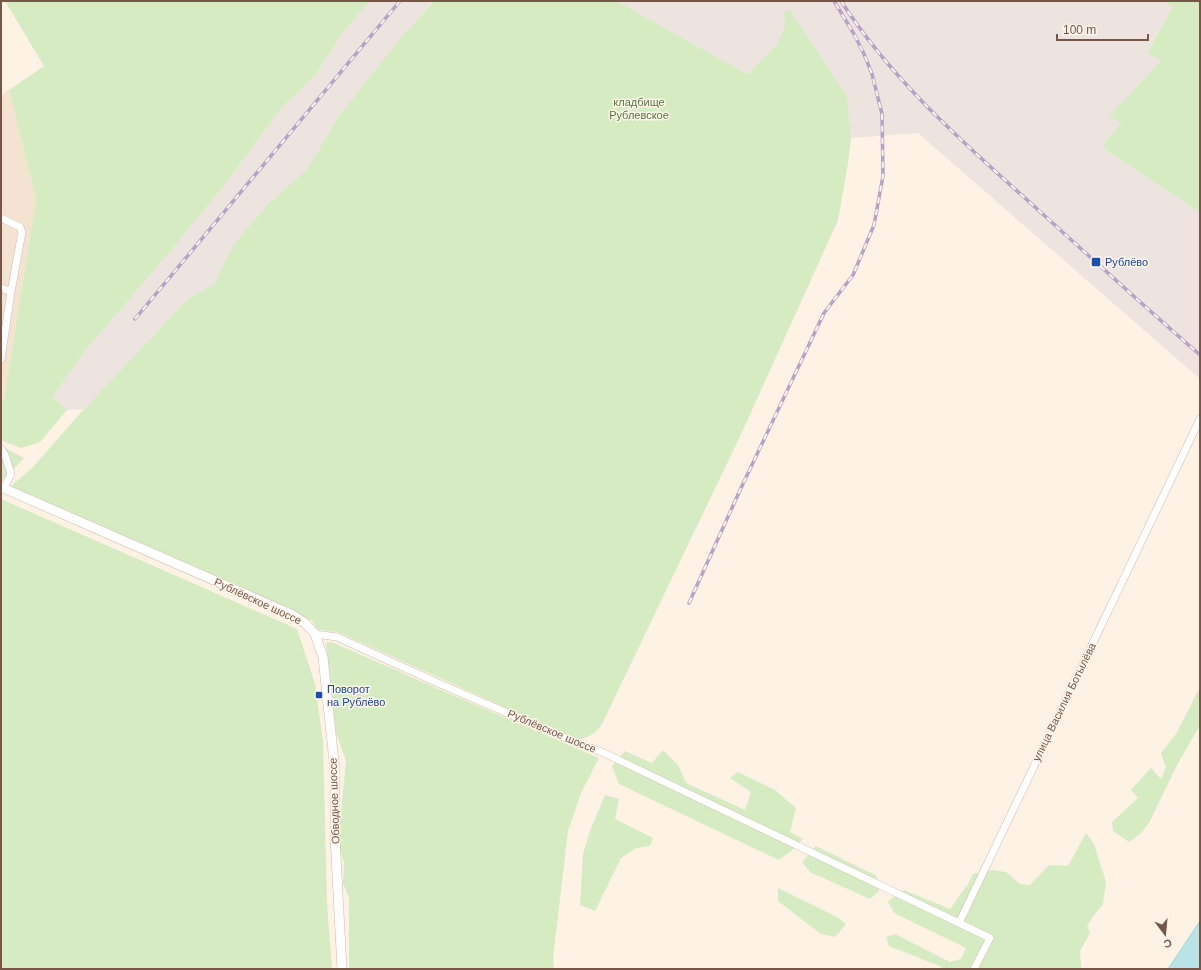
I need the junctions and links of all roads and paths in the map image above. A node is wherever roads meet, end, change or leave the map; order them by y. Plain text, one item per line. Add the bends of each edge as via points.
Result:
1 (1, 218) edge
2 (1, 288) edge
3 (11, 292) junction
4 (1, 358) edge
5 (1200, 418) edge
6 (1, 449) edge
7 (2, 487) edge
8 (315, 634) junction
9 (959, 923) junction
10 (342, 969) edge
11 (974, 969) edge

1 - 3 street via 22,229
2 - 3 street
3 - 4 street
5 - 9 street, улица Василия Ботылёва
6 - 7 street via 12,474
7 - 8 street, Рублёвское шоссе via 291,614 305,623
8 - 9 street, Рублёвское шоссе via 337,637 602,752
8 - 10 street, Обводное шоссе via 323,657 335,771 335,837
9 - 11 street via 990,938

